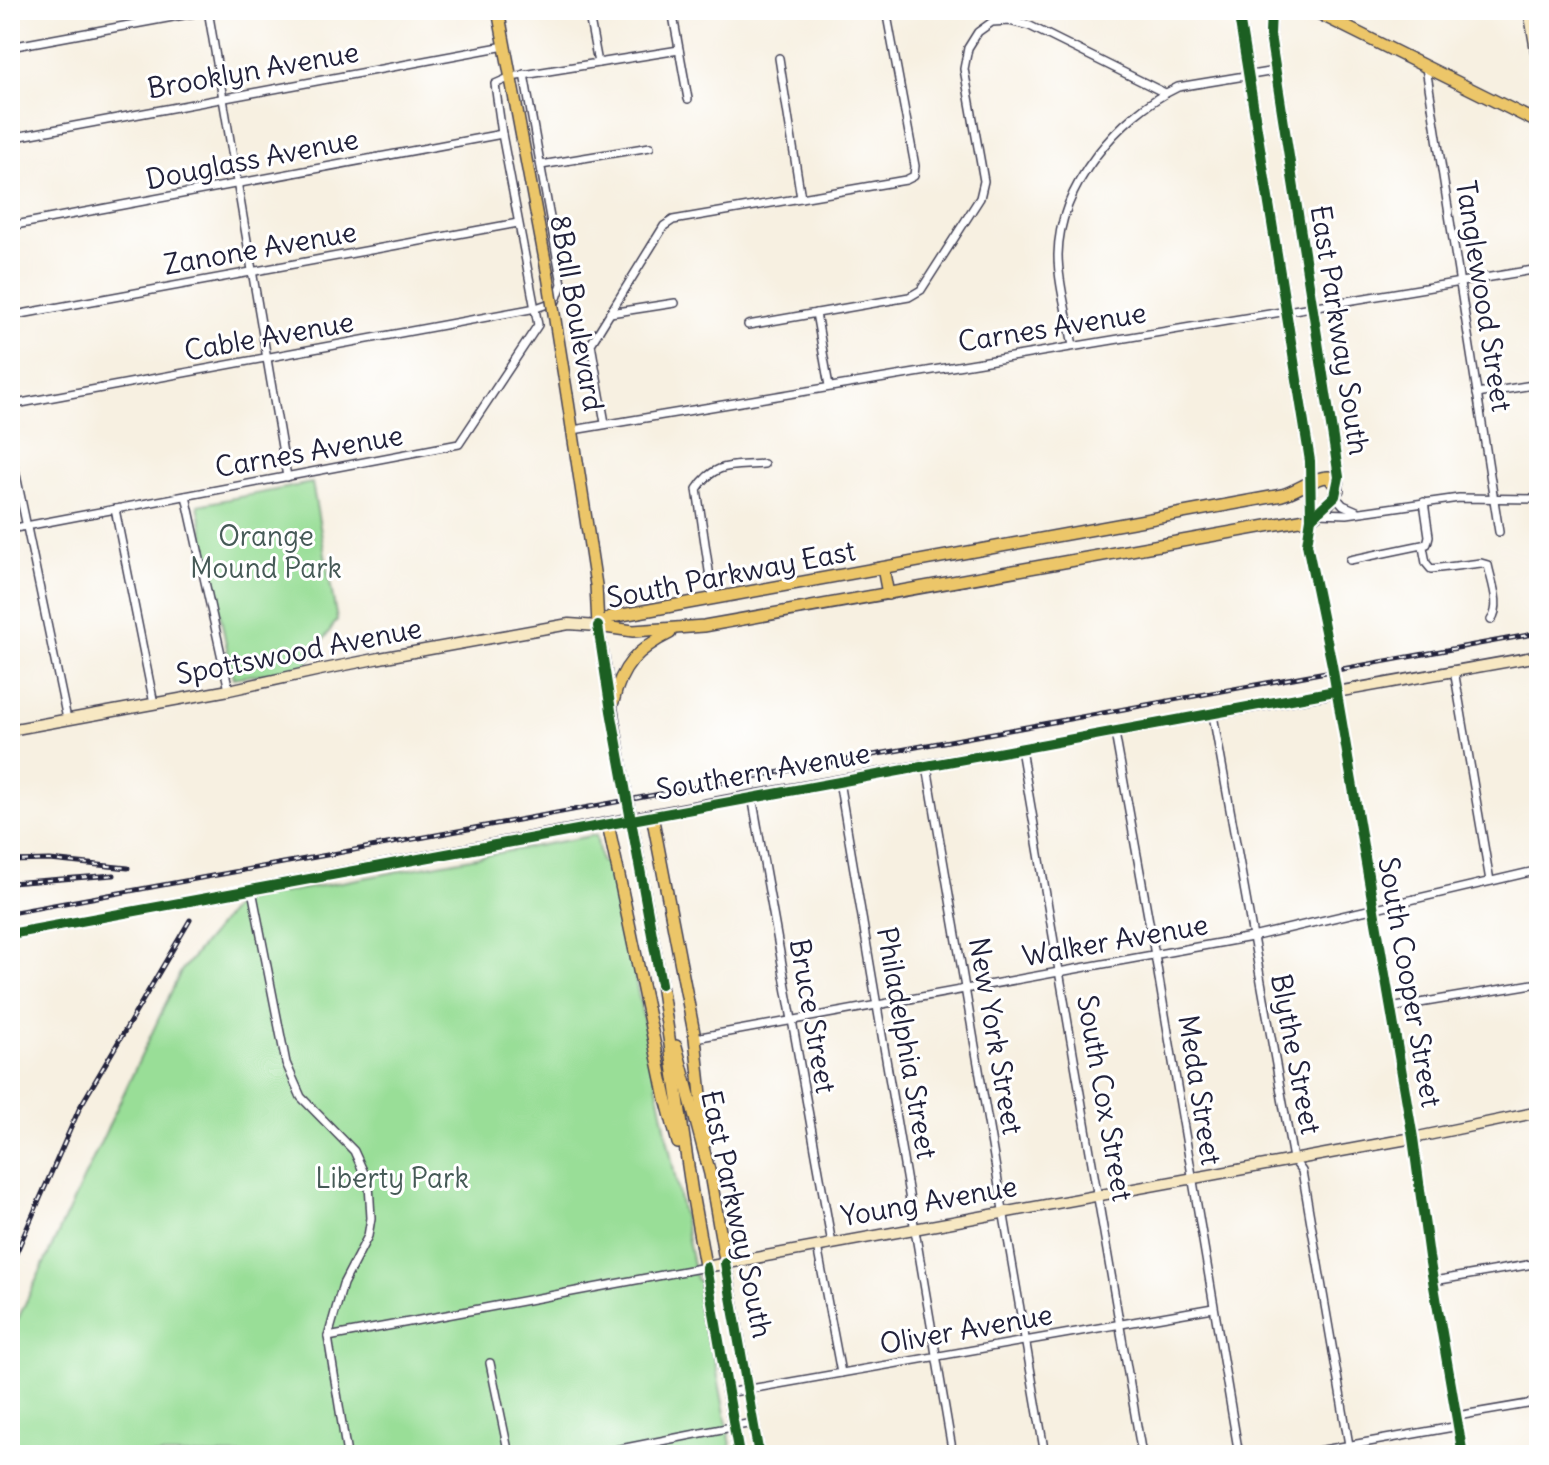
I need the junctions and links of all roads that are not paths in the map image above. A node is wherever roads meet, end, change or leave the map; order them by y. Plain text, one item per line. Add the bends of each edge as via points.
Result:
1 (209, 10) edge
2 (498, 10) edge
3 (588, 10) edge
4 (672, 10) edge
5 (886, 10) edge
6 (1238, 10) edge
7 (1271, 10) edge
8 (1312, 10) edge
9 (1529, 10) edge
10 (505, 46) junction
11 (10, 47) edge
12 (679, 50) junction
13 (779, 58) dead end
14 (598, 63) junction
15 (1426, 68) junction
16 (1539, 68) edge
17 (1275, 71) junction
18 (524, 74) junction
19 (1248, 75) junction
20 (511, 77) junction
21 (1165, 93) junction
22 (223, 97) junction
23 (688, 99) dead end
24 (1539, 123) edge
25 (502, 134) junction
26 (10, 138) edge
27 (650, 147) dead end
28 (541, 165) junction
29 (238, 184) junction
30 (801, 198) junction
31 (518, 223) junction
32 (10, 226) edge
33 (1539, 269) edge
34 (252, 271) junction
35 (1460, 282) junction
36 (675, 303) dead end
37 (1311, 306) junction
38 (536, 308) junction
39 (1285, 310) junction
40 (610, 313) junction
41 (816, 313) junction
42 (10, 316) edge
43 (748, 325) dead end
44 (1073, 346) junction
45 (267, 359) junction
46 (1539, 384) edge
47 (829, 386) junction
48 (1477, 394) junction
49 (10, 405) edge
50 (605, 423) junction
51 (573, 430) junction
52 (10, 446) edge
53 (764, 464) dead end
54 (287, 477) junction
55 (1310, 482) junction
56 (1337, 493) junction
57 (186, 496) junction
58 (1494, 498) junction
59 (1539, 499) edge
60 (1424, 502) junction
61 (115, 509) junction
62 (1360, 511) junction
63 (1315, 516) junction
64 (26, 525) junction
65 (10, 529) edge
66 (1499, 532) dead end
67 (1423, 547) junction
68 (1350, 560) dead end
69 (883, 568) junction
70 (888, 594) junction
71 (713, 598) junction
72 (1491, 620) dead end
73 (598, 626) junction
74 (675, 630) junction
75 (1539, 656) edge
76 (1454, 670) junction
77 (229, 690) junction
78 (1335, 691) junction
79 (154, 704) junction
80 (611, 711) junction
81 (1213, 715) junction
82 (67, 719) junction
83 (10, 730) edge
84 (1115, 733) junction
85 (1021, 749) junction
86 (927, 766) junction
87 (839, 781) junction
88 (752, 796) junction
89 (652, 815) junction
90 (608, 824) junction
91 (1539, 870) edge
92 (1490, 881) junction
93 (252, 890) junction
94 (1373, 908) junction
95 (10, 934) edge
96 (1252, 937) junction
97 (1155, 955) junction
98 (1061, 972) junction
99 (660, 980) junction
100 (1539, 983) edge
101 (965, 989) junction
102 (878, 1005) junction
103 (1390, 1008) junction
104 (792, 1020) junction
105 (695, 1038) junction
106 (1539, 1112) edge
107 (1413, 1138) junction
108 (1293, 1159) junction
109 (710, 1174) junction
110 (1192, 1177) junction
111 (692, 1193) junction
112 (1099, 1194) junction
113 (1005, 1213) junction
114 (916, 1228) junction
115 (832, 1244) junction
116 (817, 1246) junction
117 (725, 1263) junction
118 (1539, 1263) edge
119 (706, 1267) junction
120 (1434, 1281) junction
121 (1213, 1308) junction
122 (1120, 1324) junction
123 (328, 1337) junction
124 (1026, 1342) junction
125 (936, 1356) junction
126 (490, 1363) dead end
127 (841, 1373) junction
128 (747, 1389) junction
129 (727, 1393) junction
130 (1539, 1402) edge
131 (1458, 1421) junction
132 (752, 1423) junction
133 (733, 1427) junction
134 (1349, 1445) junction
135 (347, 1455) edge
136 (509, 1455) edge
137 (590, 1455) edge
138 (739, 1455) edge
139 (759, 1455) edge
140 (953, 1455) edge
141 (1045, 1455) edge
142 (1142, 1455) edge
143 (1239, 1455) edge
144 (1295, 1455) edge
145 (1463, 1455) edge

1 - 11 street
1 - 22 street
2 - 10 main road, 8Ball Boulevard
3 - 14 street
4 - 12 street
5 - 30 street via 914,176
6 - 19 main road, East Parkway South
7 - 17 main road, East Parkway South
8 - 15 main road
9 - 16 main road
10 - 20 main road, 8Ball Boulevard
10 - 22 street, Brooklyn Avenue
12 - 14 street
12 - 23 street
13 - 30 street
14 - 18 street
15 - 24 main road
15 - 35 street, Tanglewood Street
17 - 19 street
17 - 37 main road, East Parkway South
18 - 20 street
18 - 28 street
19 - 21 street
19 - 39 main road, East Parkway South
20 - 25 street via 495,84
20 - 51 main road, 8Ball Boulevard, bridge
21 - 41 street via 1030,26 992,22 968,48 964,69 984,181 980,198 921,290 909,297
21 - 44 street via 1117,131 1074,190 1061,227 1058,257
22 - 26 street, Brooklyn Avenue
22 - 29 street
25 - 29 street, Douglass Avenue
25 - 31 street
27 - 28 street
28 - 38 street via 562,284 556,301
29 - 32 street, Douglass Avenue
29 - 34 street
30 - 40 street via 673,220 664,226
31 - 34 street, Zanone Avenue
31 - 38 street
33 - 35 street, Carnes Avenue
34 - 42 street, Zanone Avenue
34 - 45 street
35 - 37 street, Carnes Avenue
35 - 48 street, Tanglewood Street
36 - 40 street
37 - 39 street, Carnes Avenue
37 - 56 main road, East Parkway South via 1336,455
38 - 45 street, Cable Avenue
38 - 54 street, Carnes Avenue via 538,325 459,444
39 - 44 street, Carnes Avenue
39 - 55 main road, East Parkway South
40 - 50 street via 591,344
41 - 43 street
41 - 47 street
44 - 47 street, Carnes Avenue
45 - 49 street, Cable Avenue
45 - 54 street
46 - 48 street
47 - 50 street, Carnes Avenue
48 - 58 street, Tanglewood Street
50 - 51 street, Carnes Avenue
51 - 73 main road, 8Ball Boulevard
52 - 64 street
53 - 71 street via 715,469 697,489
54 - 57 street, Carnes Avenue
55 - 56 main road via 1329,477
55 - 63 main road, East Parkway South
55 - 69 main road, South Parkway East via 1282,495
56 - 62 street via 1343,505
56 - 63 main road, East Parkway South
57 - 61 street, Carnes Avenue
57 - 77 street
58 - 59 street
58 - 60 street
58 - 66 street, Tanglewood Street
60 - 62 street
60 - 67 street via 1429,536
61 - 64 street, Carnes Avenue
61 - 79 street
62 - 63 street
63 - 70 main road, South Parkway East
63 - 78 main road, South Cooper Street via 1307,544
64 - 65 street, Carnes Avenue
64 - 82 street
67 - 68 street
67 - 72 street via 1431,569 1488,565 1496,606
69 - 70 main road
69 - 71 main road, South Parkway East
70 - 74 main road, South Parkway East
71 - 73 main road, South Parkway East via 611,617
73 - 74 main road, South Parkway East
73 - 77 main road, Spottswood Avenue, bridge via 569,624
73 - 80 main road, East Parkway South
74 - 80 main road via 629,661
75 - 76 main road, Southern Avenue
76 - 78 main road, Southern Avenue
76 - 92 street
77 - 79 main road, Spottswood Avenue
78 - 81 main road, Southern Avenue
78 - 94 main road, South Cooper Street
79 - 82 main road, Spottswood Avenue
80 - 99 main road, East Parkway South, bridge
81 - 84 main road, Southern Avenue
81 - 96 street, Blythe Street
82 - 83 main road, Spottswood Avenue
84 - 85 main road, Southern Avenue
84 - 97 street, Meda Street
85 - 86 main road, Southern Avenue
85 - 98 street, South Cox Street
86 - 87 main road, Southern Avenue
86 - 101 street, New York Street
87 - 88 main road, Southern Avenue
87 - 102 street, Philadelphia Street
88 - 89 main road, Southern Avenue
88 - 104 street, Bruce Street
89 - 90 main road, Southern Avenue
89 - 105 main road
90 - 93 main road, Southern Avenue
90 - 111 main road via 666,1098
91 - 92 street, Walker Avenue
92 - 94 street, Walker Avenue
93 - 95 main road, Southern Avenue
93 - 123 street via 286,1063 301,1097 354,1151 369,1184 368,1236 343,1284
94 - 96 street, Walker Avenue
94 - 103 main road, South Cooper Street
96 - 97 street, Walker Avenue
96 - 108 street, Blythe Street
97 - 98 street, Walker Avenue
97 - 110 street, Meda Street
98 - 101 street, Walker Avenue
98 - 112 street, South Cox Street
99 - 109 main road, East Parkway South
99 - 111 main road, East Parkway South
100 - 103 street
101 - 102 street, Walker Avenue
101 - 113 street, New York Street
102 - 104 street, Walker Avenue
102 - 114 street, Philadelphia Street
103 - 107 main road, South Cooper Street
104 - 105 street, Walker Avenue
104 - 115 street, Bruce Street
105 - 109 main road
106 - 107 main road, Young Avenue
107 - 108 main road, Young Avenue
107 - 120 main road, South Cooper Street
108 - 110 main road, Young Avenue
108 - 134 street, Blythe Street via 1302,1171
109 - 117 main road, East Parkway South
110 - 112 main road, Young Avenue
110 - 121 street, Meda Street
111 - 119 main road, East Parkway South
112 - 113 main road, Young Avenue
112 - 122 street, South Cox Street
113 - 114 main road, Young Avenue
113 - 124 street, New York Street
114 - 115 main road, Young Avenue
114 - 125 street, Philadelphia Street
115 - 116 main road, Young Avenue
116 - 117 main road, Young Avenue
116 - 127 street
117 - 119 main road, Young Avenue
117 - 128 main road, East Parkway South
118 - 120 street
119 - 123 street, Young Avenue
119 - 129 main road, East Parkway South
120 - 131 main road, South Cooper Street
121 - 122 street, Oliver Avenue
121 - 143 street, Meda Street
122 - 124 street, Oliver Avenue
122 - 142 street, South Cox Street
123 - 135 street
124 - 125 street, Oliver Avenue
124 - 141 street, New York Street
125 - 127 street, Oliver Avenue
125 - 140 street, Philadelphia Street
126 - 136 street
127 - 128 street, Oliver Avenue
128 - 129 street, Oliver Avenue
128 - 132 main road, East Parkway South
129 - 133 main road, East Parkway South
130 - 131 street
131 - 134 street
131 - 145 main road, South Cooper Street
132 - 133 street
132 - 139 main road, East Parkway South
133 - 137 street
133 - 138 main road, East Parkway South
134 - 144 street

